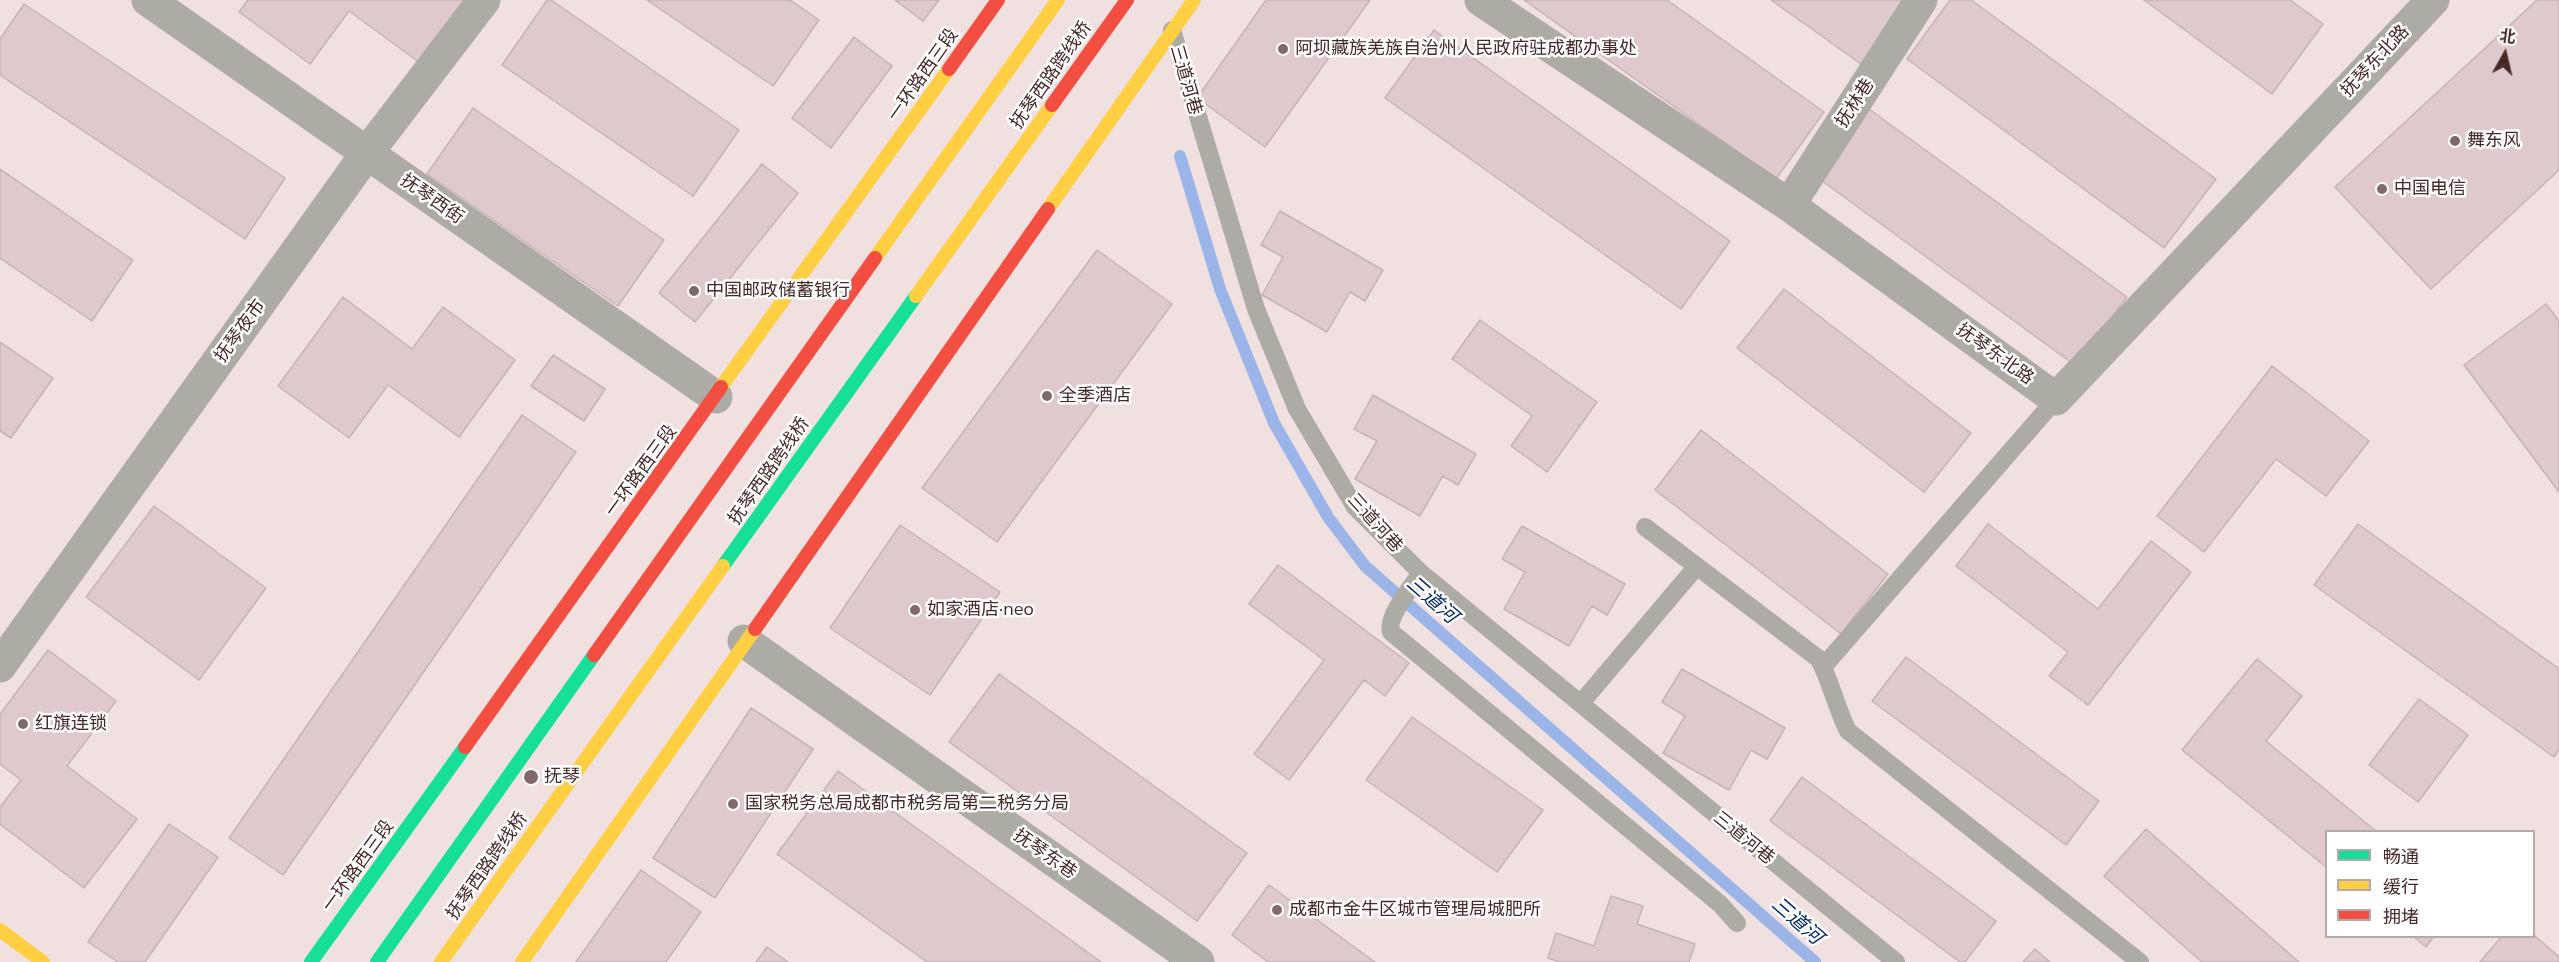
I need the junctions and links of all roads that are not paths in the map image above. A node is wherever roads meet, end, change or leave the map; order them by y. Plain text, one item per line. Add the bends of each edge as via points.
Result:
1 (148, 0) edge
2 (484, 0) edge
3 (998, 0) edge
4 (1058, 0) edge
5 (1127, 0) edge
6 (1194, 0) edge
7 (1480, 0) edge
8 (1921, 0) edge
9 (2433, 0) edge
10 (1172, 30) junction
11 (367, 153) junction
12 (1789, 205) junction
13 (716, 397) junction
14 (2056, 399) junction
15 (1645, 527) dead end
16 (1697, 566) junction
17 (1418, 578) junction
18 (744, 641) junction
19 (0, 666) edge
20 (1823, 667) junction
21 (1581, 703) junction
22 (1737, 923) dead end
23 (0, 930) edge
24 (43, 962) edge
25 (311, 962) edge
26 (377, 962) edge
27 (441, 962) edge
28 (522, 962) edge
29 (1198, 962) edge
30 (1896, 962) edge
31 (2140, 962) edge

1 - 11 street, 抚琴西街
2 - 11 street, 抚琴夜市
3 - 13 main road, 一环路西三段
4 - 26 main road, 抚琴西路跨线桥
5 - 27 main road, 抚琴西路跨线桥
6 - 10 main road
7 - 12 street, 抚琴东北路
8 - 12 street, 抚林巷
9 - 14 street, 抚琴东北路
10 - 17 lane, 三道河巷 via 1256,309 1297,409 1355,507
10 - 18 main road
11 - 13 street, 抚琴西街
11 - 19 street, 抚琴夜市
12 - 14 street, 抚琴东北路
13 - 25 main road, 一环路西三段
14 - 20 lane
15 - 16 lane
16 - 20 lane via 1819,658
16 - 21 lane
17 - 21 lane, 三道河巷
17 - 22 lane via 1392,617 1391,632 1720,904
18 - 28 main road
18 - 29 street, 抚琴东巷
20 - 31 lane via 1848,731
21 - 30 lane, 三道河巷
23 - 24 main road

